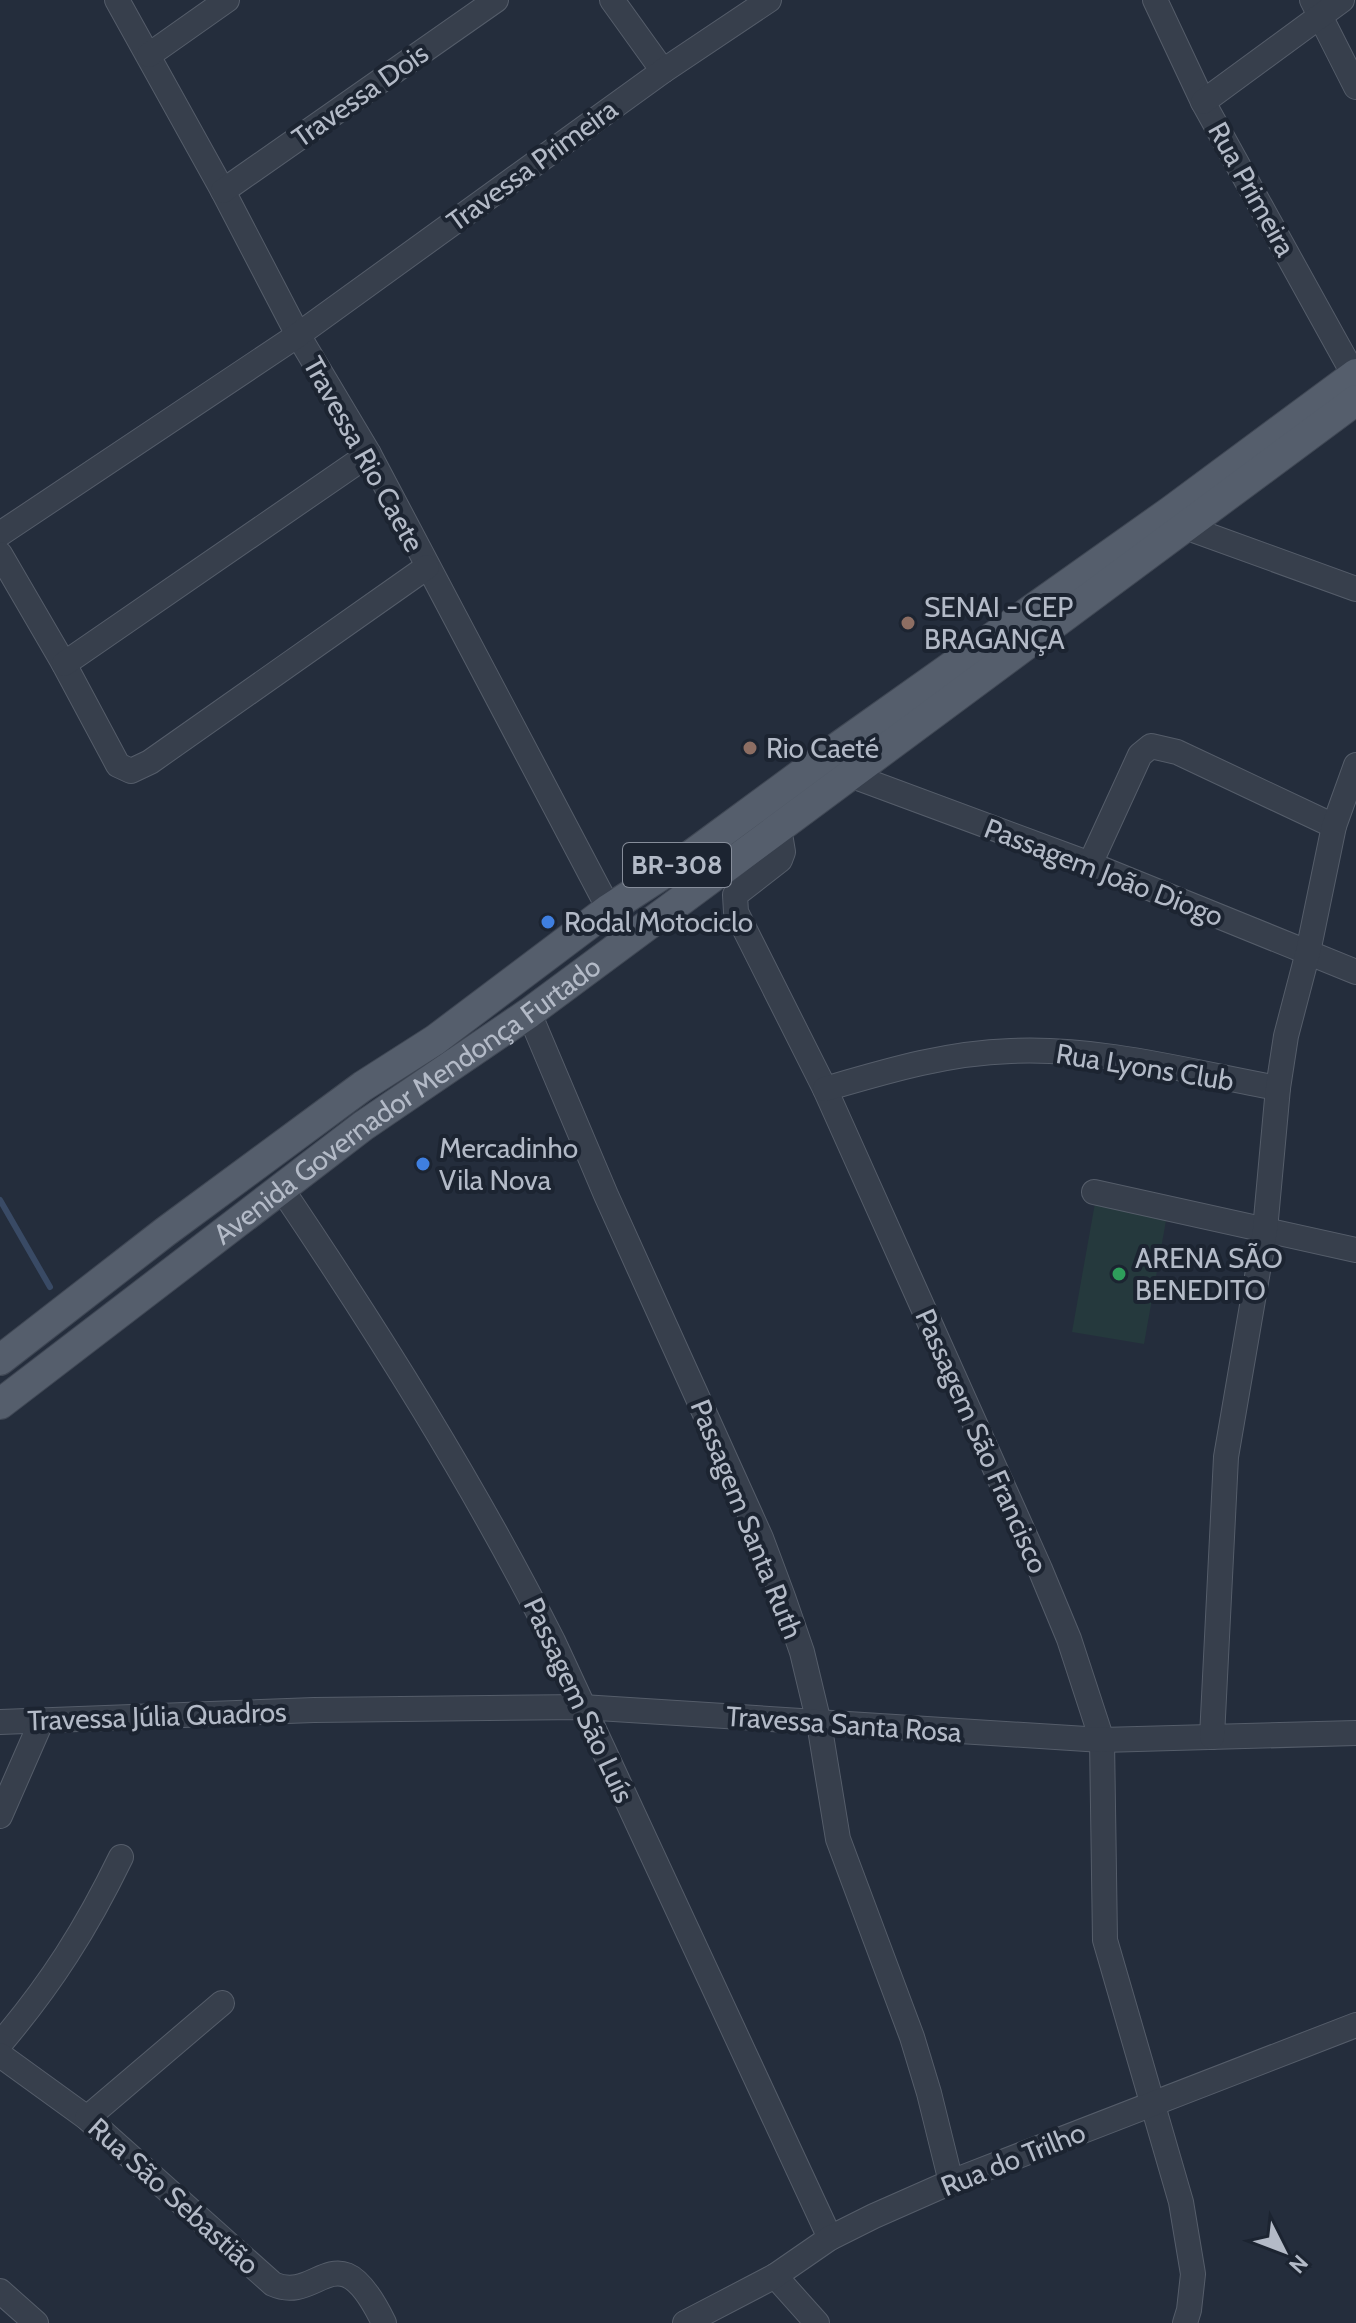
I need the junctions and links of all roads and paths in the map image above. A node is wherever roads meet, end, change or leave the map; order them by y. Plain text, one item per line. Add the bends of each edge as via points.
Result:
1 (117, 0) edge
2 (227, 0) edge
3 (496, 0) edge
4 (612, 0) edge
5 (769, 0) edge
6 (1155, 0) edge
7 (1342, 0) edge
8 (1316, 8) edge
9 (149, 55) junction
10 (663, 71) junction
11 (1356, 87) edge
12 (1203, 102) junction
13 (223, 191) junction
14 (298, 335) junction
15 (1355, 383) edge
16 (369, 454) junction
17 (1185, 527) junction
18 (0, 534) edge
19 (0, 554) edge
20 (427, 567) junction
21 (1356, 589) edge
22 (64, 664) junction
23 (1356, 765) edge
24 (850, 775) junction
25 (1334, 826) junction
26 (779, 828) junction
27 (1090, 864) junction
28 (609, 909) junction
29 (1308, 952) junction
30 (1356, 972) edge
31 (529, 1013) junction
32 (1278, 1088) junction
33 (825, 1089) junction
34 (281, 1188) junction
35 (1094, 1192) dead end
36 (1265, 1230) junction
37 (1356, 1250) edge
38 (0, 1360) edge
39 (0, 1404) edge
40 (582, 1707) junction
41 (323, 1710) joint
42 (42, 1720) junction
43 (0, 1722) edge
44 (819, 1723) junction
45 (1356, 1733) edge
46 (1212, 1737) junction
47 (1102, 1740) junction
48 (0, 1816) edge
49 (121, 1857) dead end
50 (222, 2003) dead end
51 (1356, 2025) edge
52 (0, 2044) edge
53 (0, 2055) edge
54 (1154, 2103) junction
55 (87, 2118) junction
56 (951, 2182) junction
57 (830, 2238) junction
58 (775, 2276) junction
59 (0, 2291) edge
60 (36, 2323) edge
61 (384, 2323) edge
62 (685, 2323) edge
63 (817, 2323) edge
64 (1185, 2323) edge

1 - 9 street, Travessa Rio Caete
2 - 9 street
3 - 13 street, Travessa Dois
4 - 10 street
5 - 10 street, Travessa Primeira
6 - 12 street, Rua Primeira
7 - 8 street
8 - 11 street
8 - 12 street
9 - 13 street, Travessa Rio Caete
10 - 14 street, Travessa Primeira
12 - 15 street, Rua Primeira
13 - 14 street, Travessa Rio Caete
14 - 16 street, Travessa Rio Caete
14 - 18 street, Travessa Primeira
15 - 17 main road, Avenida Governador Mendonça Furtado / BR-308
15 - 28 main road, Avenida Governador Mendonça Furtado / BR-308
16 - 20 street, Travessa Rio Caete
16 - 22 street
17 - 21 street
17 - 24 main road, Avenida Governador Mendonça Furtado / BR-308
19 - 22 street
20 - 22 street via 136,771 118,765
20 - 28 street, Travessa Rio Caete
23 - 25 street
24 - 26 main road, Avenida Governador Mendonça Furtado / BR-308
24 - 27 street, Passagem João Diogo
25 - 27 street via 1177,752 1151,746 1140,755
25 - 29 street
26 - 31 main road, Avenida Governador Mendonça Furtado / BR-308
26 - 33 street, Passagem São Francisco via 780,860 739,890 733,903
27 - 29 street, Passagem João Diogo
28 - 38 main road, Avenida Governador Mendonça Furtado / BR-308 via 435,1040 249,1169
29 - 30 street, Passagem João Diogo
29 - 32 street
31 - 34 main road, Avenida Governador Mendonça Furtado / BR-308
31 - 44 street, Passagem Santa Ruth via 761,1538 802,1652
32 - 33 street, Rua Lyons Club via 1092,1054 1013,1050 927,1060
32 - 36 street
33 - 47 street, Passagem São Francisco via 1046,1583
34 - 39 main road, Avenida Governador Mendonça Furtado / BR-308
34 - 40 street, Passagem São Luís via 460,1467 513,1562
35 - 36 street
36 - 37 street
36 - 46 street via 1226,1457
40 - 41 street, Travessa Santa Rosa
40 - 44 street, Travessa Santa Rosa
40 - 57 street, Passagem São Luís
41 - 42 street, Travessa Júlia Quadros
42 - 43 street, Travessa Júlia Quadros
42 - 48 street
44 - 47 street, Travessa Santa Rosa
44 - 56 street, Passagem Santa Ruth via 838,1839 912,2037
45 - 46 street, Travessa Santa Rosa
46 - 47 street, Travessa Santa Rosa
47 - 54 street, Passagem São Francisco via 1105,1940
49 - 52 street via 62,1966
50 - 55 street
51 - 54 street, Rua do Trilho
53 - 55 street, Rua São Sebastião
54 - 56 street, Rua do Trilho
54 - 64 street, Passagem São Francisco via 1181,2202 1193,2274
55 - 61 street, Rua São Sebastião via 273,2284 289,2287 336,2272 346,2274 374,2301
56 - 57 street, Rua do Trilho
57 - 58 street, Rua do Trilho
58 - 62 street, Rua do Trilho
58 - 63 street
59 - 60 street

